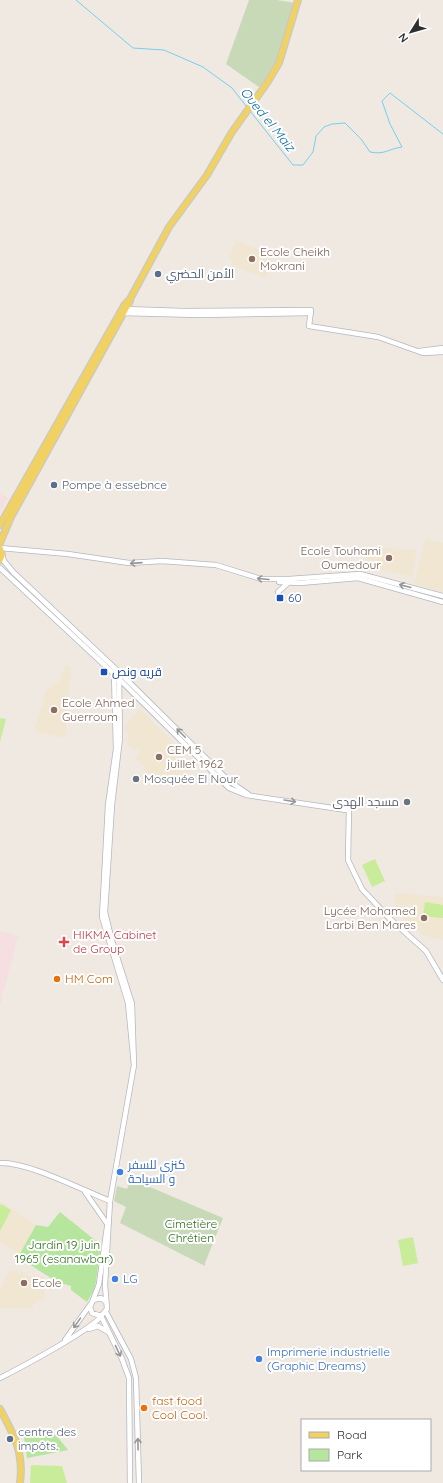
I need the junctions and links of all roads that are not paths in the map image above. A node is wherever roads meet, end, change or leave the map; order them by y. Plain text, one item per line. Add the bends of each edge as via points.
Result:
1 (298, 0) edge
2 (123, 311) junction
3 (443, 348) edge
4 (419, 351) junction
5 (443, 352) edge
6 (0, 525) edge
7 (0, 543) edge
8 (0, 548) edge
9 (1, 558) edge
10 (0, 568) edge
11 (0, 572) edge
12 (9, 574) junction
13 (279, 582) dead end
14 (288, 583) junction
15 (278, 592) dead end
16 (443, 596) edge
17 (443, 602) edge
18 (114, 674) junction
19 (121, 674) junction
20 (119, 679) junction
21 (252, 795) junction
22 (443, 980) edge
23 (134, 1065) junction
24 (0, 1163) edge
25 (86, 1192) junction
26 (110, 1201) junction
27 (108, 1225) junction
28 (93, 1300) junction
29 (106, 1302) junction
30 (90, 1305) junction
31 (106, 1312) junction
32 (101, 1316) junction
33 (78, 1333) junction
34 (111, 1335) junction
35 (64, 1341) junction
36 (0, 1378) edge
37 (0, 1409) edge
38 (20, 1483) edge
39 (130, 1483) edge
40 (139, 1483) edge

1 - 2 main road via 279,63 232,132 207,175 169,227
2 - 4 street via 199,315 311,311 309,326 373,336
2 - 6 main road
2 - 7 main road via 11,517
3 - 4 street
4 - 5 street
8 - 9 main road
16 -> 8 street via 360,574 261,579 216,565 162,561 128,563
9 - 19 street
10 - 12 street
11 - 12 street
12 - 18 street
13 - 14 street
14 - 15 street
14 - 17 street via 358,578
18 - 19 street
18 - 20 street
18 - 23 street via 116,749 108,811 102,917 128,1003
19 - 20 street
21 -> 19 street via 229,781
20 - 21 street via 224,784 235,791
20 - 23 street via 120,738 112,805 105,912 132,1004
21 -> 22 street via 351,808 348,860 362,889 389,918 426,951
23 - 26 street
24 - 25 street via 34,1170
25 - 26 street
25 - 27 street
26 - 27 street
27 - 28 street via 99,1284
27 - 29 street
28 - 29 street via 101,1298
28 - 30 street
29 - 31 street
30 - 32 street via 92,1313
30 -> 35 street
31 - 32 street
40 -> 31 street via 136,1378 131,1359
32 - 33 street
32 - 34 street
33 - 34 street via 98,1326
33 - 35 street
34 -> 39 street via 129,1378
35 - 36 street
37 - 38 main road via 19,1448

